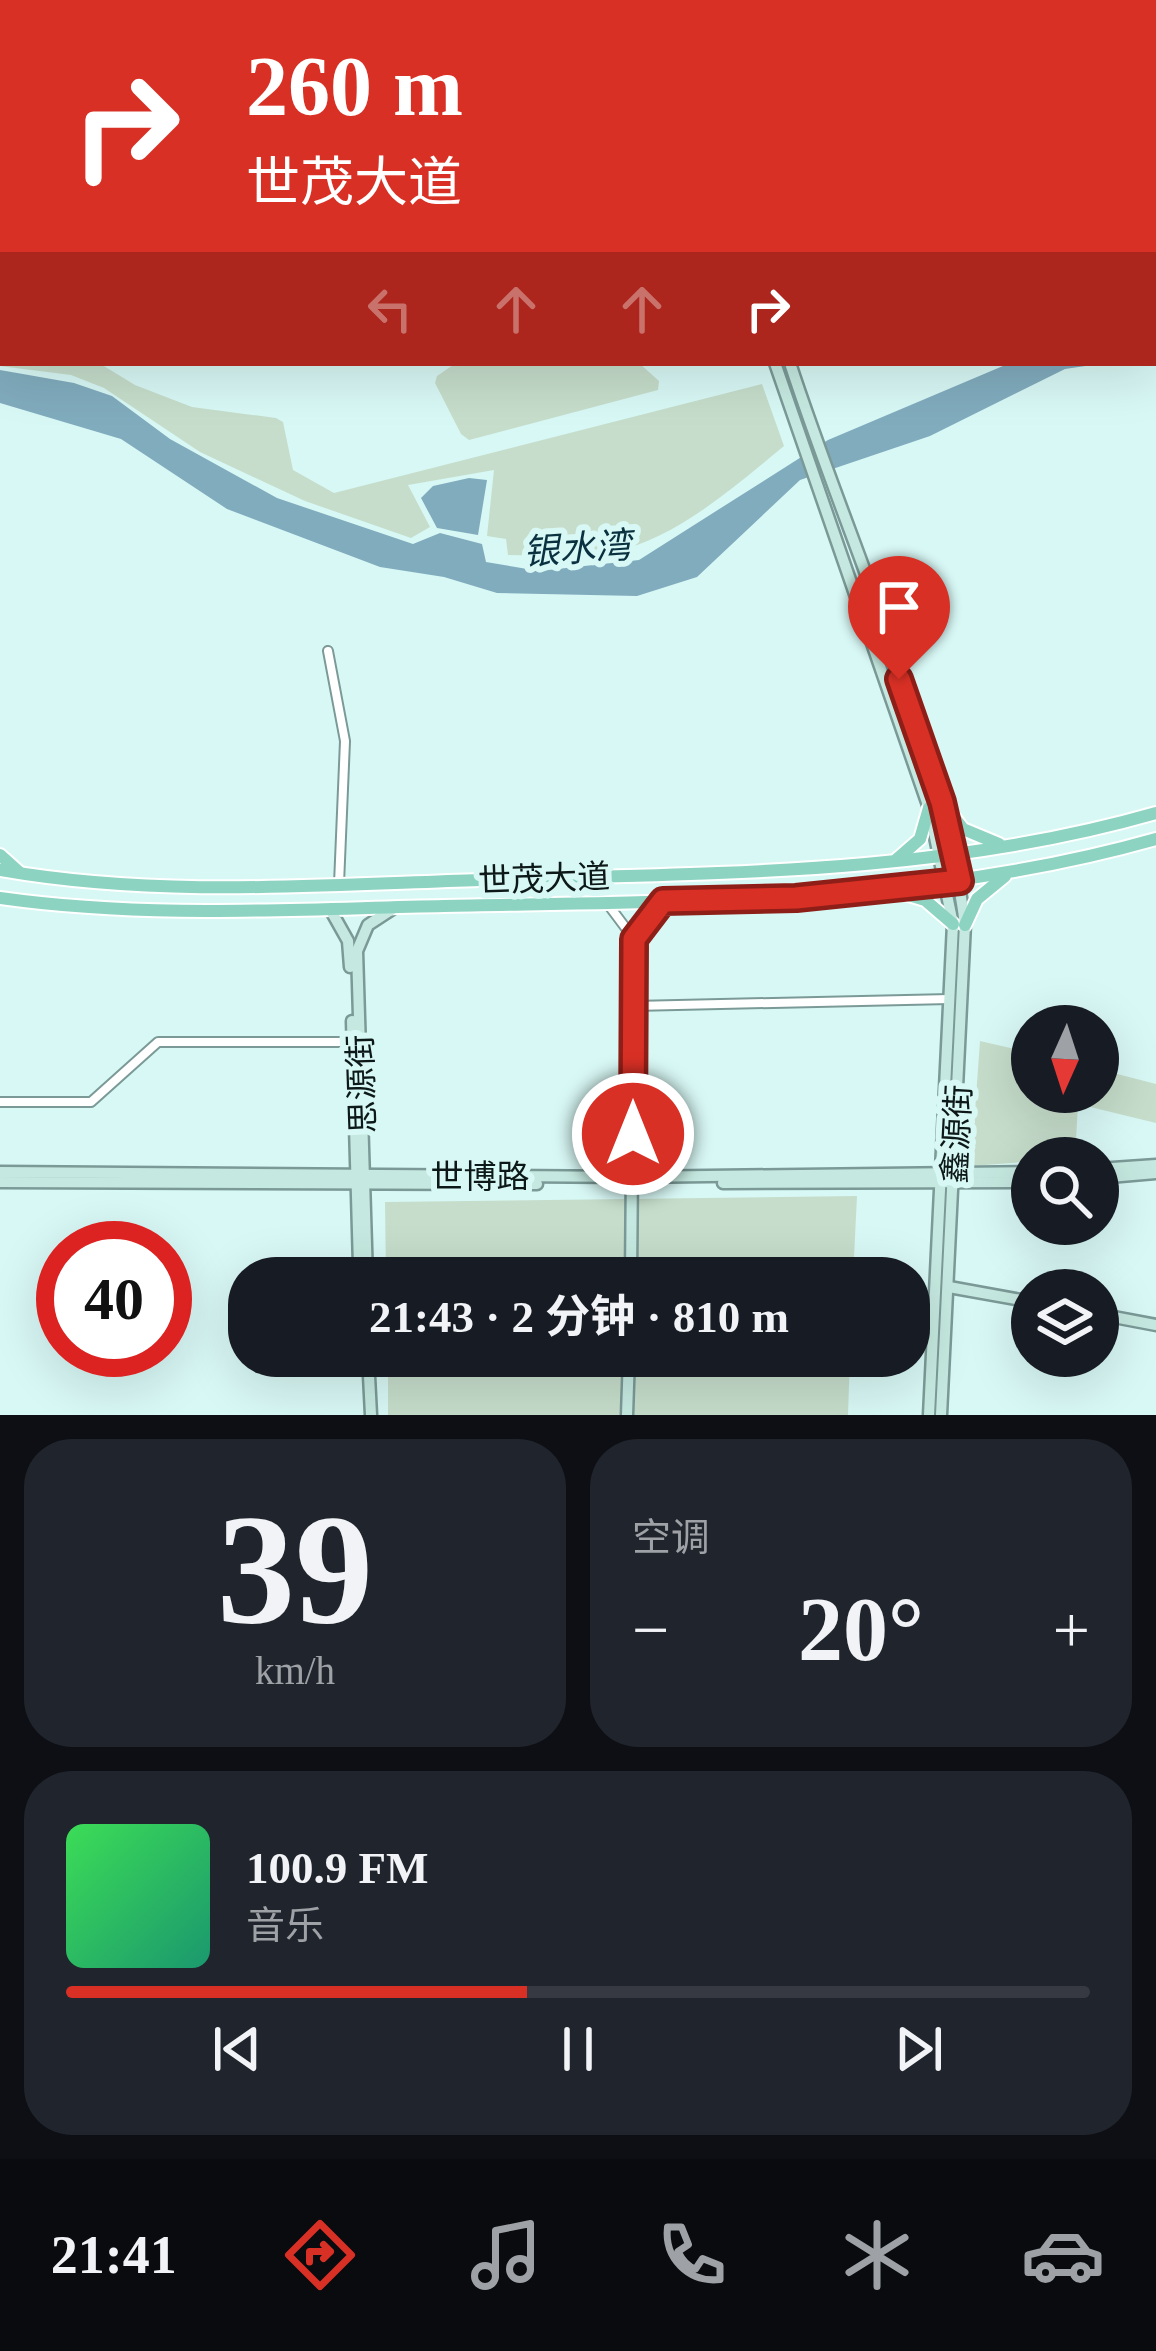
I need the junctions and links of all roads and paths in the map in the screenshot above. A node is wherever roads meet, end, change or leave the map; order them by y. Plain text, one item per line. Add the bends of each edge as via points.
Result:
1 (776, 366) edge
2 (791, 366) edge
3 (805, 433) junction
4 (328, 651) dead end
5 (935, 805) junction
6 (1156, 813) edge
7 (1156, 839) edge
8 (1018, 843) junction
9 (0, 854) edge
10 (956, 854) junction
11 (940, 856) junction
12 (883, 862) junction
13 (0, 870) edge
14 (1014, 871) junction
15 (21, 874) junction
16 (960, 881) junction
17 (945, 883) junction
18 (339, 884) junction
19 (886, 890) junction
20 (0, 898) edge
21 (663, 901) junction
22 (36, 903) junction
23 (607, 903) junction
24 (396, 907) junction
25 (330, 909) junction
26 (0, 912) edge
27 (959, 924) junction
28 (634, 939) junction
29 (952, 999) junction
30 (634, 1006) junction
31 (352, 1042) junction
32 (0, 1102) edge
33 (1156, 1169) edge
34 (0, 1172) edge
35 (1119, 1172) edge
36 (1011, 1174) edge
37 (948, 1179) junction
38 (360, 1180) junction
39 (633, 1180) junction
40 (1011, 1181) edge
41 (0, 1183) edge
42 (362, 1257) edge
43 (631, 1257) edge
44 (949, 1286) junction
45 (1011, 1298) edge
46 (1119, 1318) edge
47 (1156, 1325) edge
48 (366, 1377) edge
49 (628, 1377) edge
50 (367, 1415) edge
51 (627, 1415) edge
52 (929, 1415) edge
53 (941, 1415) edge

1 - 3 main road
2 - 3 main road
3 - 5 main road via 827,474
3 - 5 main road via 813,479
4 - 18 street via 345,741
5 - 8 main road via 975,837
5 - 10 main road, 鑫源街
5 - 11 main road, 鑫源街
5 - 12 main road via 911,850
6 - 8 main road, 世茂大道
7 - 14 main road, 世茂大道
8 - 10 main road, 世茂大道
9 - 15 main road
10 - 11 main road, 世茂大道
10 - 16 main road, 鑫源街
11 - 12 main road, 世茂大道
11 - 17 main road, 鑫源街
12 - 18 main road, 世茂大道
13 - 15 main road, 世茂大道
14 - 16 main road, 世茂大道
14 - 27 main road via 986,889
15 - 18 main road, 世茂大道 via 142,886
16 - 17 main road, 世茂大道
16 - 27 main road, 鑫源街
17 - 19 main road, 世茂大道
17 - 27 main road, 鑫源街
19 - 21 main road, 世茂大道
19 - 27 main road via 925,900
20 - 22 main road, 世茂大道
21 - 23 main road, 世茂大道
21 - 28 street
22 - 25 main road, 世茂大道 via 163,913
22 - 26 main road
23 - 24 main road, 世茂大道
23 - 28 street
24 - 25 main road, 世茂大道
24 - 38 main road, 思源街 via 368,925 357,951
25 - 31 main road, 思源街 via 349,941
27 - 29 main road, 鑫源街
27 - 37 main road, 鑫源街
28 - 30 main road
29 - 30 street
29 - 37 main road, 鑫源街
30 - 39 main road
31 - 32 street via 158,1042 91,1102
31 - 38 main road, 思源街
33 - 35 main road
34 - 38 main road, 世博路
36 - 37 main road, 世博路
37 - 39 main road, 世博路
37 - 40 main road, 世博路
37 - 44 main road, 鑫源街
37 - 52 main road, 鑫源街
38 - 39 main road, 世博路
38 - 41 main road, 世博路
38 - 42 main road, 思源街
39 - 43 main road
44 - 45 main road
44 - 53 main road, 鑫源街
46 - 47 main road
48 - 50 main road
49 - 51 main road

